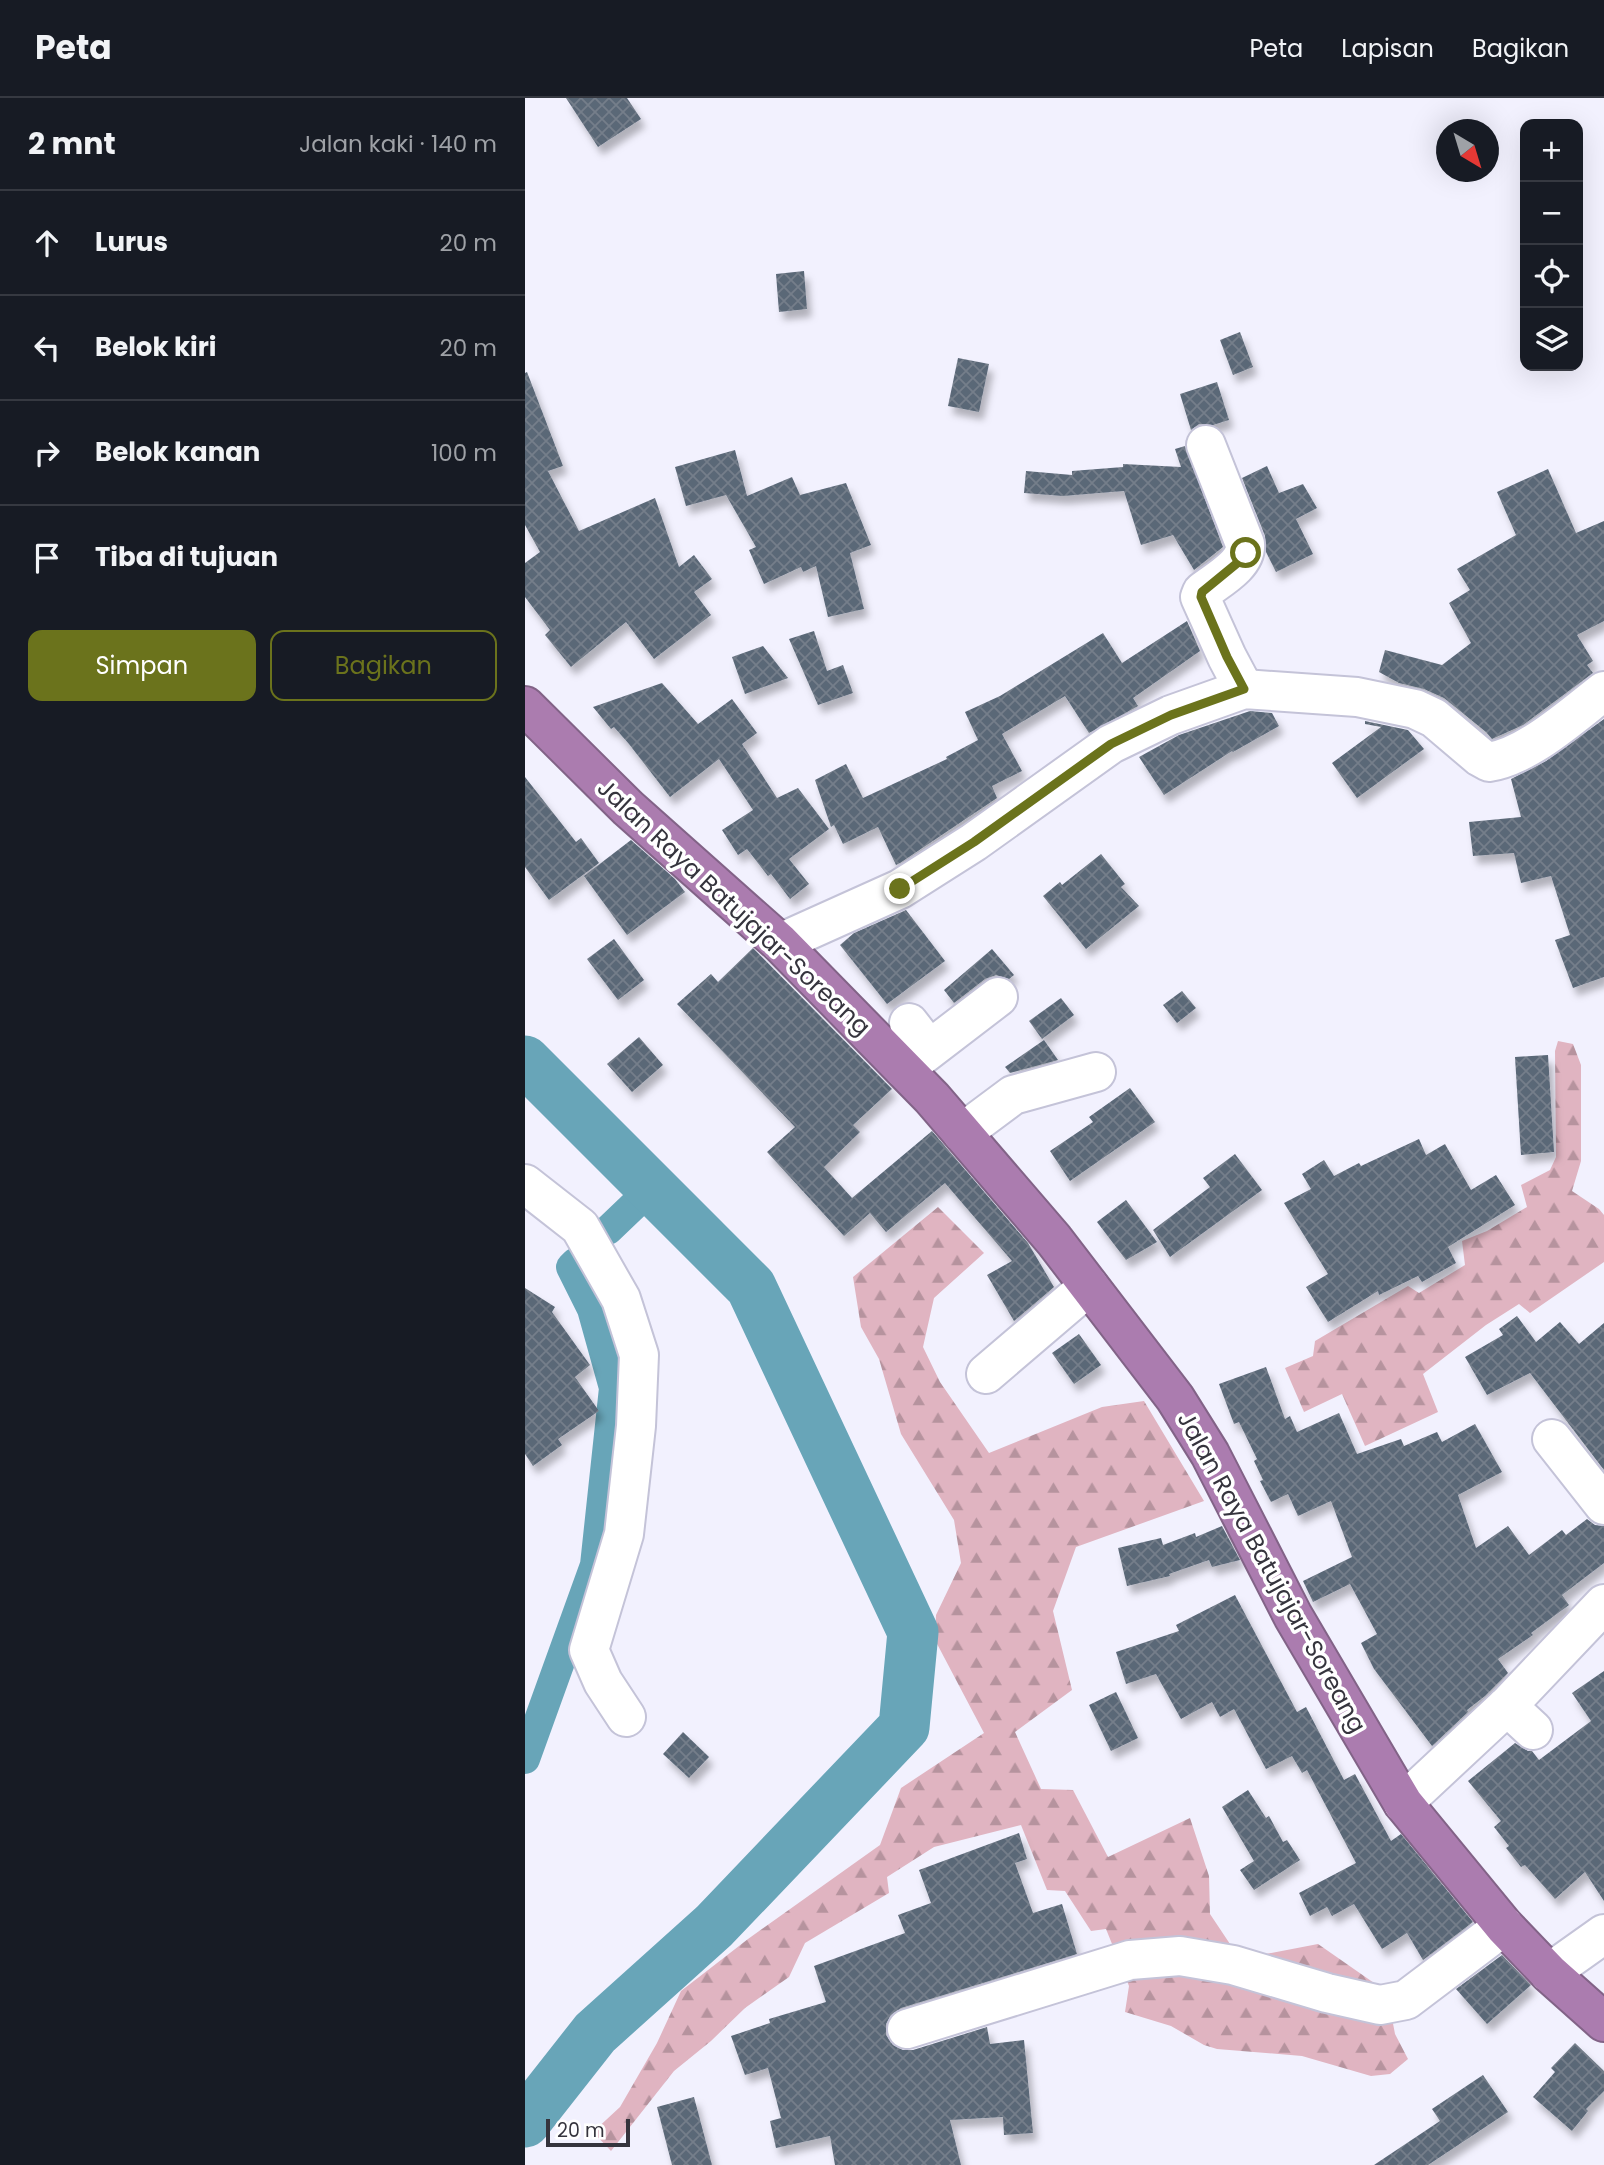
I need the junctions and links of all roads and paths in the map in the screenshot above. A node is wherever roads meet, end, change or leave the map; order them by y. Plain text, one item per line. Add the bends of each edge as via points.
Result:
1 (1206, 444) dead end
2 (1244, 689) junction
3 (1604, 691) edge
4 (525, 706) edge
5 (780, 943) junction
6 (998, 997) dead end
7 (914, 1047) junction
8 (1096, 1072) dead end
9 (963, 1133) junction
10 (525, 1184) edge
11 (1089, 1286) junction
12 (986, 1374) dead end
13 (1552, 1439) dead end
14 (1604, 1505) edge
15 (1604, 1604) edge
16 (626, 1717) dead end
17 (1403, 1803) junction
18 (1504, 1926) junction
19 (1604, 1934) edge
20 (1549, 1973) junction
21 (1604, 2022) edge
22 (907, 2029) dead end

1 - 2 street via 1246,553 1201,597
2 - 3 street via 1357,698 1415,709 1489,762 1529,745
2 - 5 street via 1171,715 1111,744 900,889
4 - 5 highway, Jalan Raya Batujajar-Soreang via 628,808
5 - 7 highway, Jalan Raya Batujajar-Soreang
6 - 7 street
7 - 9 highway, Jalan Raya Batujajar-Soreang
8 - 9 street via 1013,1095
9 - 11 highway, Jalan Raya Batujajar-Soreang
10 - 16 street via 580,1227 621,1299 639,1355 624,1534 589,1650
11 - 12 street
11 - 17 highway, Jalan Raya Batujajar-Soreang via 1175,1398 1210,1454 1293,1616
13 - 14 street
15 - 17 street via 1520,1718
17 - 18 highway, Jalan Raya Batujajar-Soreang
18 - 20 highway, Jalan Raya Batujajar-Soreang
18 - 22 street via 1406,2000 1380,2005 1180,1955 1130,1960
19 - 20 street
20 - 21 highway, Jalan Raya Batujajar-Soreang

